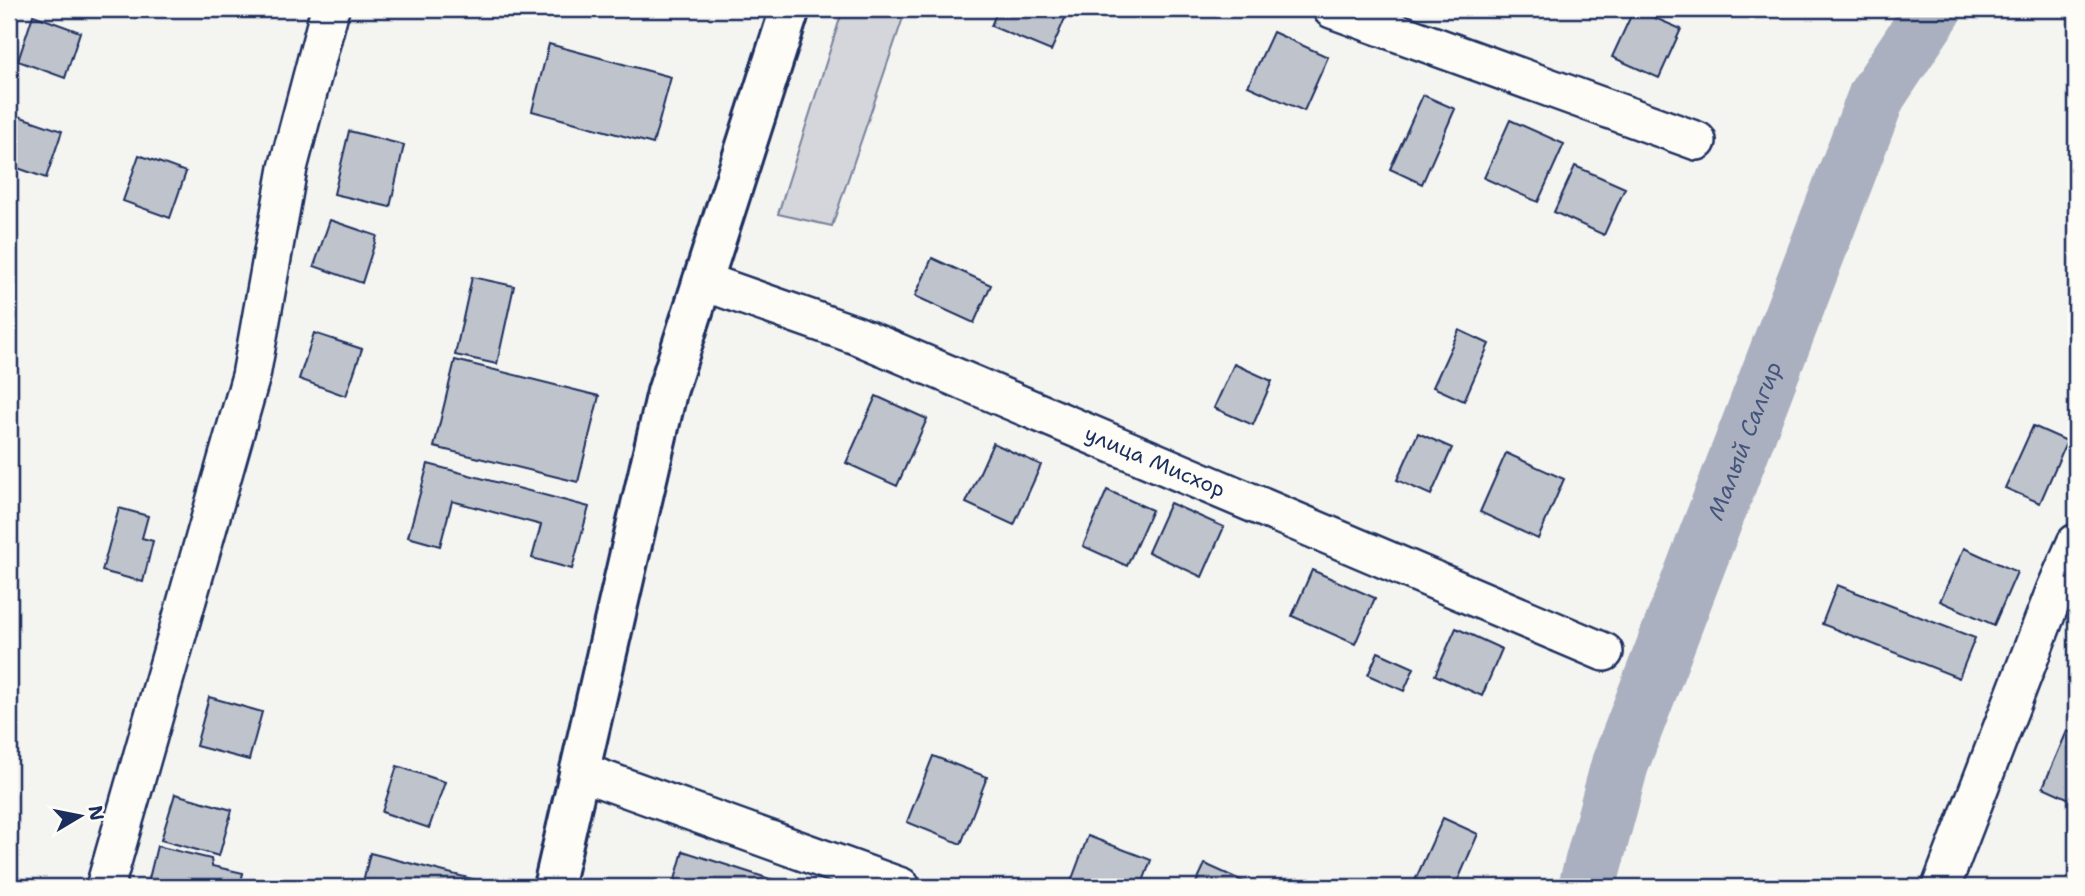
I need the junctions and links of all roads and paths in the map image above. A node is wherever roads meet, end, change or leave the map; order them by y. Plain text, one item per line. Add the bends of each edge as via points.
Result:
1 (330, 9) edge
2 (790, 9) edge
3 (1332, 9) edge
4 (1697, 141) dead end
5 (702, 281) junction
6 (2076, 542) edge
7 (2066, 595) edge
8 (1604, 652) dead end
9 (579, 771) junction
10 (105, 887) edge
11 (552, 887) edge
12 (901, 887) edge
13 (1941, 887) edge

1 - 10 street via 288,168 251,376
2 - 5 main road
3 - 4 street
5 - 8 street, улица Мисхор via 856,335
5 - 9 main road via 667,392
6 - 7 street
7 - 13 street
9 - 11 main road
9 - 12 street

